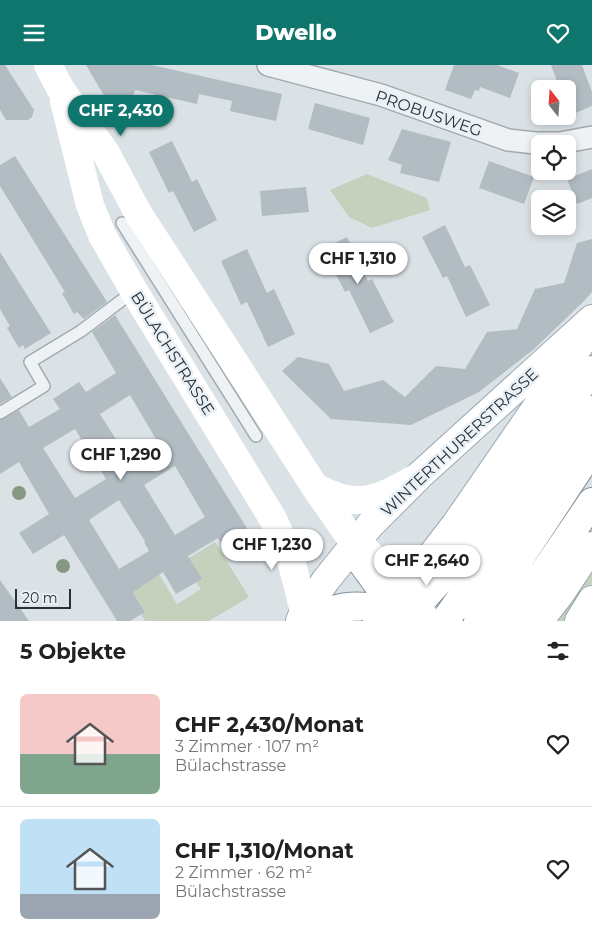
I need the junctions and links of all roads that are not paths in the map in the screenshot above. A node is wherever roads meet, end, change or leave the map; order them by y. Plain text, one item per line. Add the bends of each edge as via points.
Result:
1 (268, 65) edge
2 (54, 76) edge
3 (592, 137) edge
4 (121, 224) junction
5 (134, 291) junction
6 (592, 319) edge
7 (592, 326) edge
8 (592, 370) edge
9 (592, 410) edge
10 (0, 413) edge
11 (256, 436) dead end
12 (592, 449) edge
13 (420, 475) junction
14 (315, 487) junction
15 (592, 502) edge
16 (354, 543) junction
17 (592, 546) edge
18 (380, 600) edge
19 (592, 600) edge
20 (305, 617) edge
21 (390, 621) edge
22 (405, 621) edge
23 (428, 621) edge
24 (444, 621) edge
25 (478, 621) edge
26 (507, 621) edge
27 (539, 621) edge
28 (578, 621) edge

1 - 3 street, PROBUSWEG via 381,95 508,140 560,143
2 - 4 main road, BÜLACHSTRASSE via 106,153
2 - 4 main road, BÜLACHSTRASSE via 90,205
4 - 5 main road, BÜLACHSTRASSE
4 - 11 lane
4 - 14 main road, BÜLACHSTRASSE
5 - 10 lane via 80,331 30,362 44,387
5 - 20 main road, BÜLACHSTRASSE via 274,519 290,556
6 - 13 main road, WINTERTHURERSTRASSE
7 - 18 main road via 456,523 399,598
8 - 22 main road via 439,581
9 - 24 main road
12 - 25 main road
13 - 14 main road via 400,488 355,501
13 - 16 main road, WINTERTHURERSTRASSE
14 - 16 main road, BÜLACHSTRASSE
15 - 26 main road
16 - 18 main road, BÜLACHSTRASSE
16 - 20 main road, WINTERTHURERSTRASSE
17 - 27 main road
18 - 20 main road
18 - 21 main road, bridge via 384,615
18 - 22 main road, bridge
18 - 23 main road, bridge
19 - 28 main road

